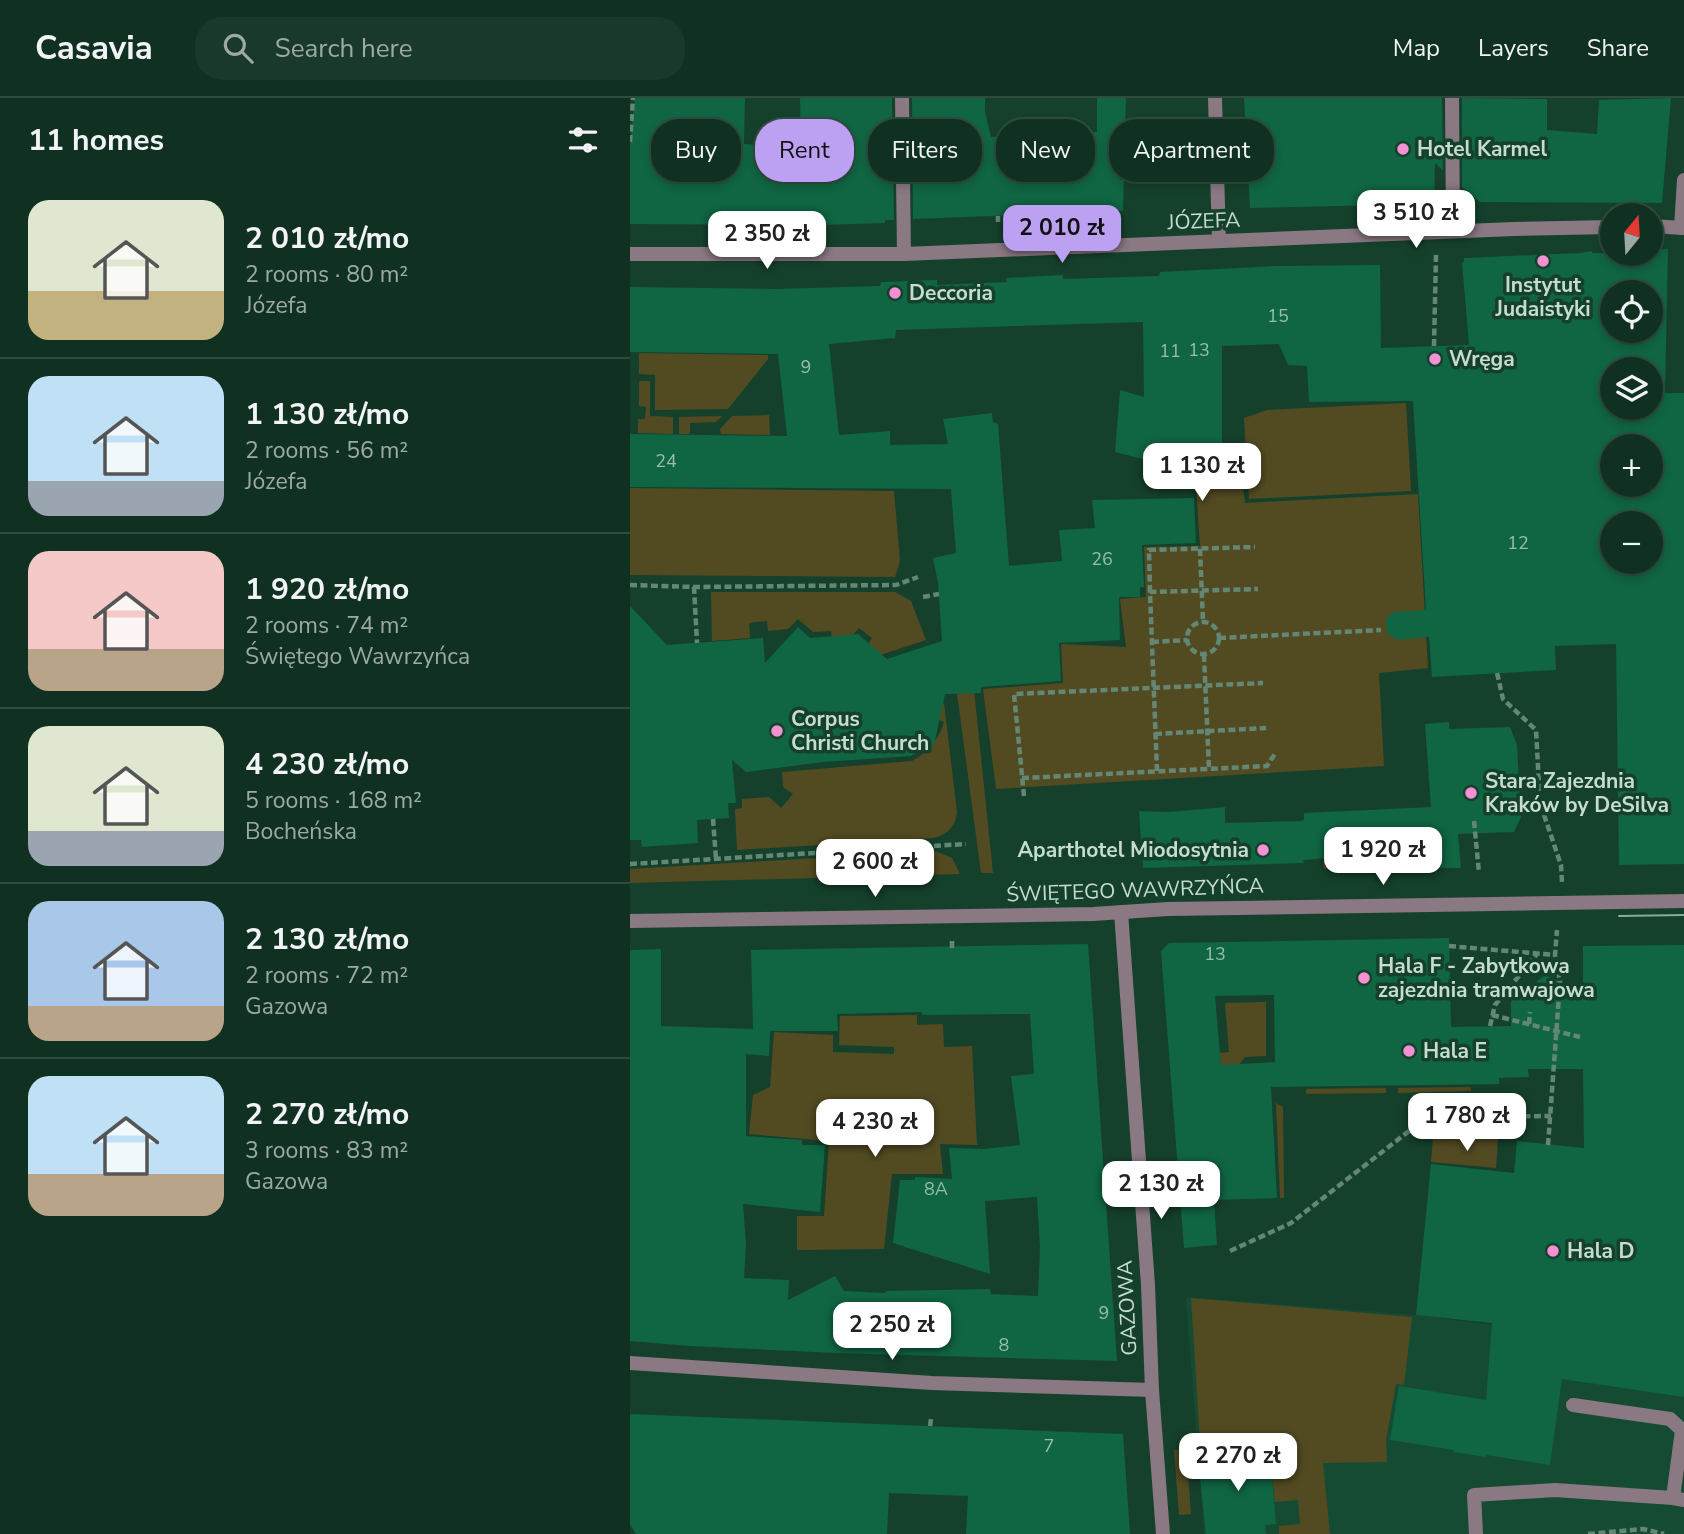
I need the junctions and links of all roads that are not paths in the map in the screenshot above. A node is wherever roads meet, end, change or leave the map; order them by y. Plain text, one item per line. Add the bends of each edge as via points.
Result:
1 (902, 98) edge
2 (1215, 98) edge
3 (1452, 98) edge
4 (1684, 180) edge
5 (1600, 227) edge
6 (1663, 227) edge
7 (1682, 228) edge
8 (1453, 231) junction
9 (1219, 241) junction
10 (630, 254) edge
11 (904, 254) junction
12 (1684, 901) edge
13 (1121, 912) junction
14 (630, 921) edge
15 (630, 1363) edge
16 (1152, 1391) junction
17 (1573, 1405) dead end
18 (1678, 1499) edge
19 (1163, 1534) edge
20 (1476, 1534) edge

1 - 11 street
2 - 9 street
3 - 8 street
4 - 7 street
5 - 8 street, JÓZEFA
6 - 7 street
8 - 9 street, JÓZEFA
9 - 11 street, JÓZEFA
10 - 11 street, JÓZEFA
12 - 13 street, ŚWIĘTEGO WAWRZYŃCA
13 - 14 street, ŚWIĘTEGO WAWRZYŃCA
13 - 16 street, GAZOWA
15 - 16 street via 932,1383
16 - 19 street, GAZOWA
17 - 18 street via 1670,1419 1682,1430
18 - 20 street via 1556,1490 1474,1494

